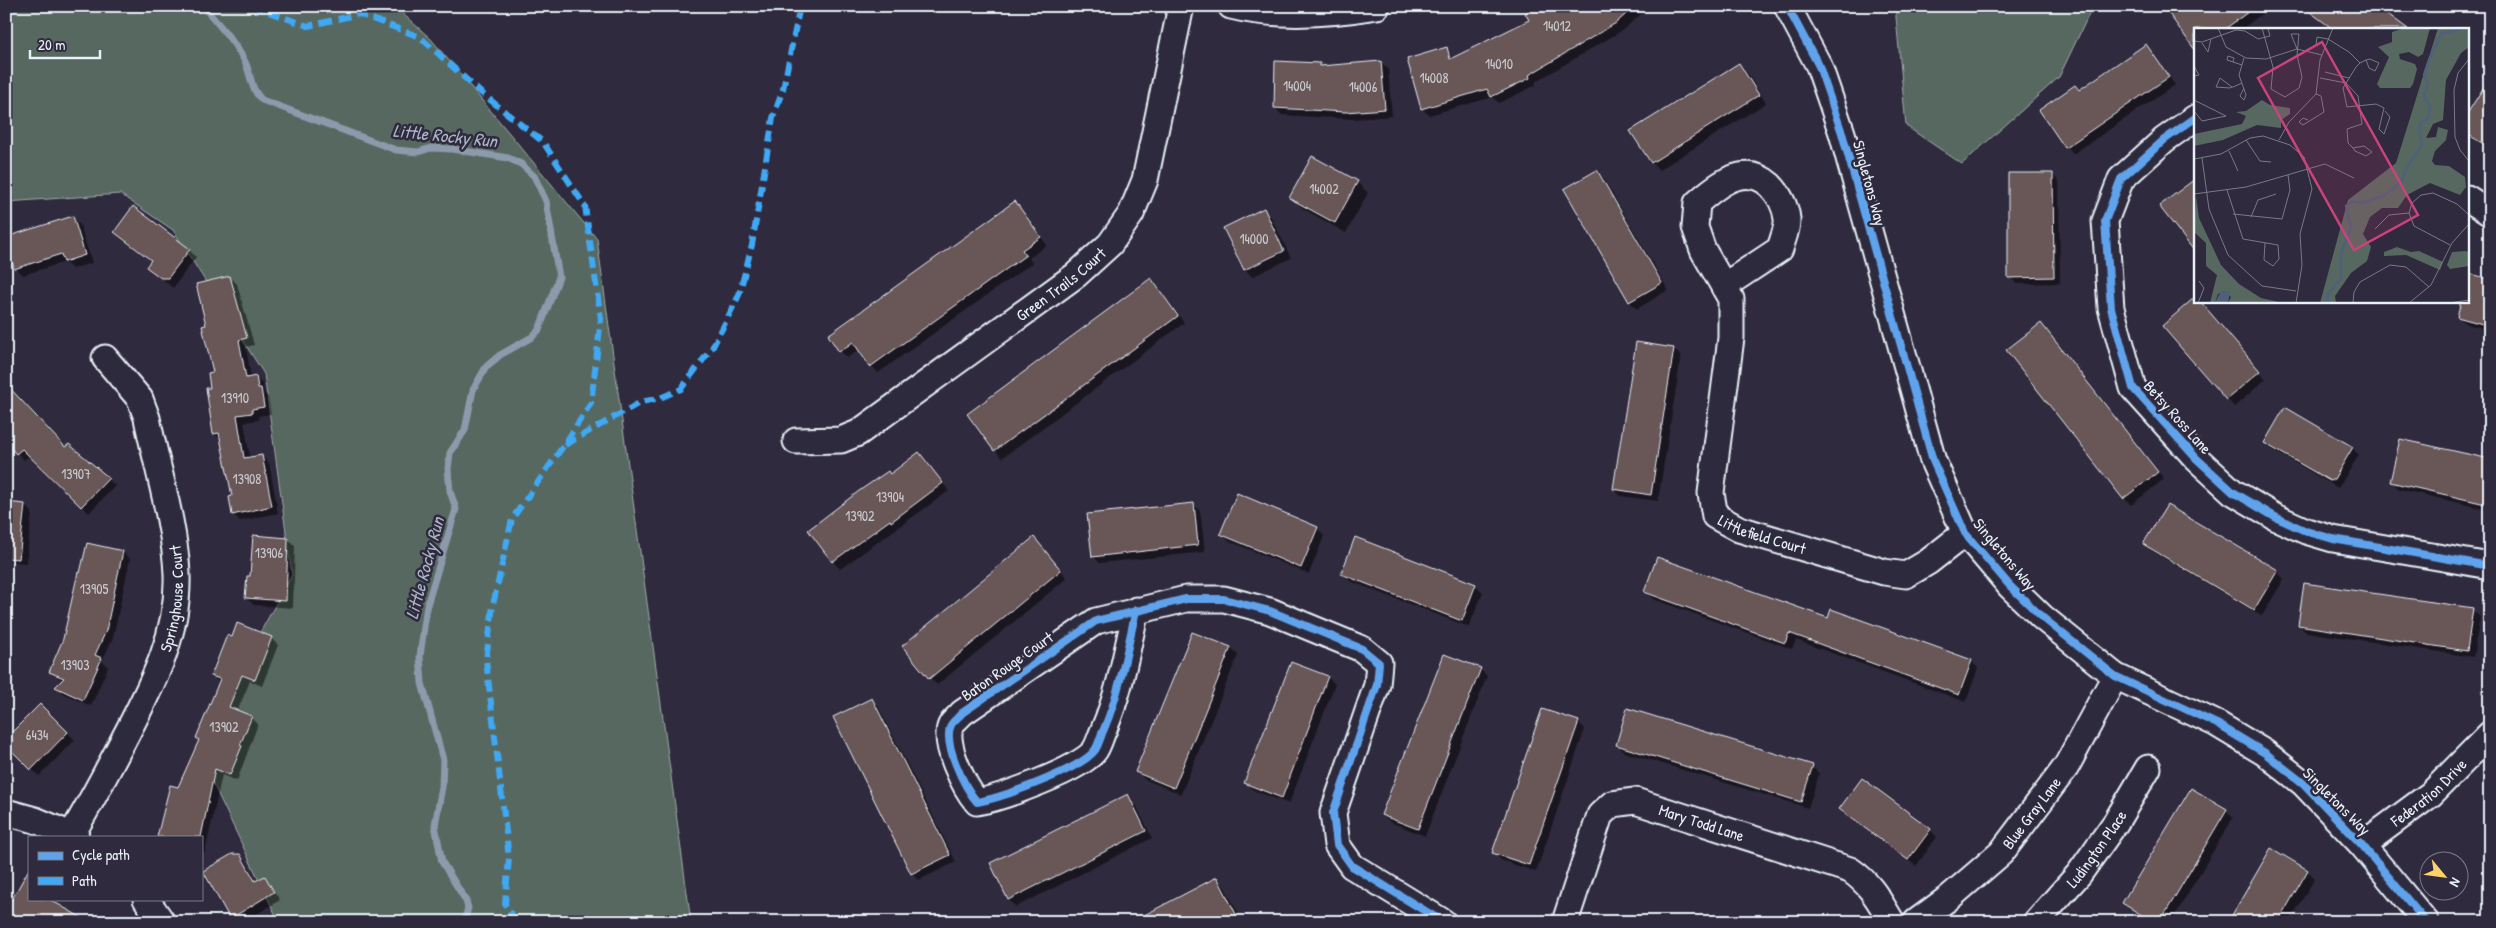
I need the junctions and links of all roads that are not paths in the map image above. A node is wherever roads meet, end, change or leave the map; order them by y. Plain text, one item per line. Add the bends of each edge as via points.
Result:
1 (1181, 6) edge
2 (1231, 6) edge
3 (1377, 6) edge
4 (1787, 6) edge
5 (2194, 119) edge
6 (2468, 199) edge
7 (2490, 213) edge
8 (1724, 286) dead end
9 (105, 358) dead end
10 (796, 441) dead end
11 (1965, 533) junction
12 (2490, 566) edge
13 (1136, 610) junction
14 (2116, 676) junction
15 (2490, 734) edge
16 (2148, 768) dead end
17 (6, 812) edge
18 (74, 836) edge
19 (2362, 845) junction
20 (147, 900) edge
21 (162, 922) edge
22 (1443, 922) edge
23 (1565, 922) edge
24 (1892, 922) edge
25 (1916, 922) edge
26 (2036, 922) edge
27 (2426, 922) edge

1 - 10 street, Green Trails Court via 1145,180 1131,214 1110,244 1076,275 858,433 841,440
2 - 3 street via 1251,11 1310,13
4 - 11 street, Singletons Way via 1819,66 1842,133 1933,461
5 - 12 street, Betsy Ross Lane via 2164,140 2121,179 2105,221 2110,308 2133,388 2208,470 2233,492 2275,517 2333,539
6 - 7 street
8 - 11 street, Littlefield Court via 1731,298 1731,338 1711,493 1715,516 1739,529 1884,572 1906,575
9 - 18 street, Springhouse Court via 140,399 147,418 173,545 176,599 171,637 158,673
11 - 14 street, Singletons Way via 2010,586 2042,617
13 - 13 street, Baton Rouge Court via 1096,621 962,713 951,726 948,742 968,792 977,802 994,799 1071,768 1095,751 1121,677
13 - 22 street, Baton Rouge Court via 1186,599 1224,599 1311,626 1362,648 1379,663 1377,685 1333,813 1337,845 1352,866
14 - 19 street, Singletons Way via 2217,724 2265,753 2318,797
14 - 25 street, Blue Gray Lane via 2066,767 2001,853
15 - 19 street, Federation Drive via 2431,794
16 - 26 street, Ludington Place via 2116,822 2079,874
17 - 18 street
19 - 27 street, Singletons Way
20 - 21 street
23 - 24 street, Mary Todd Lane via 1600,815 1612,804 1635,801 1850,870 1865,880

